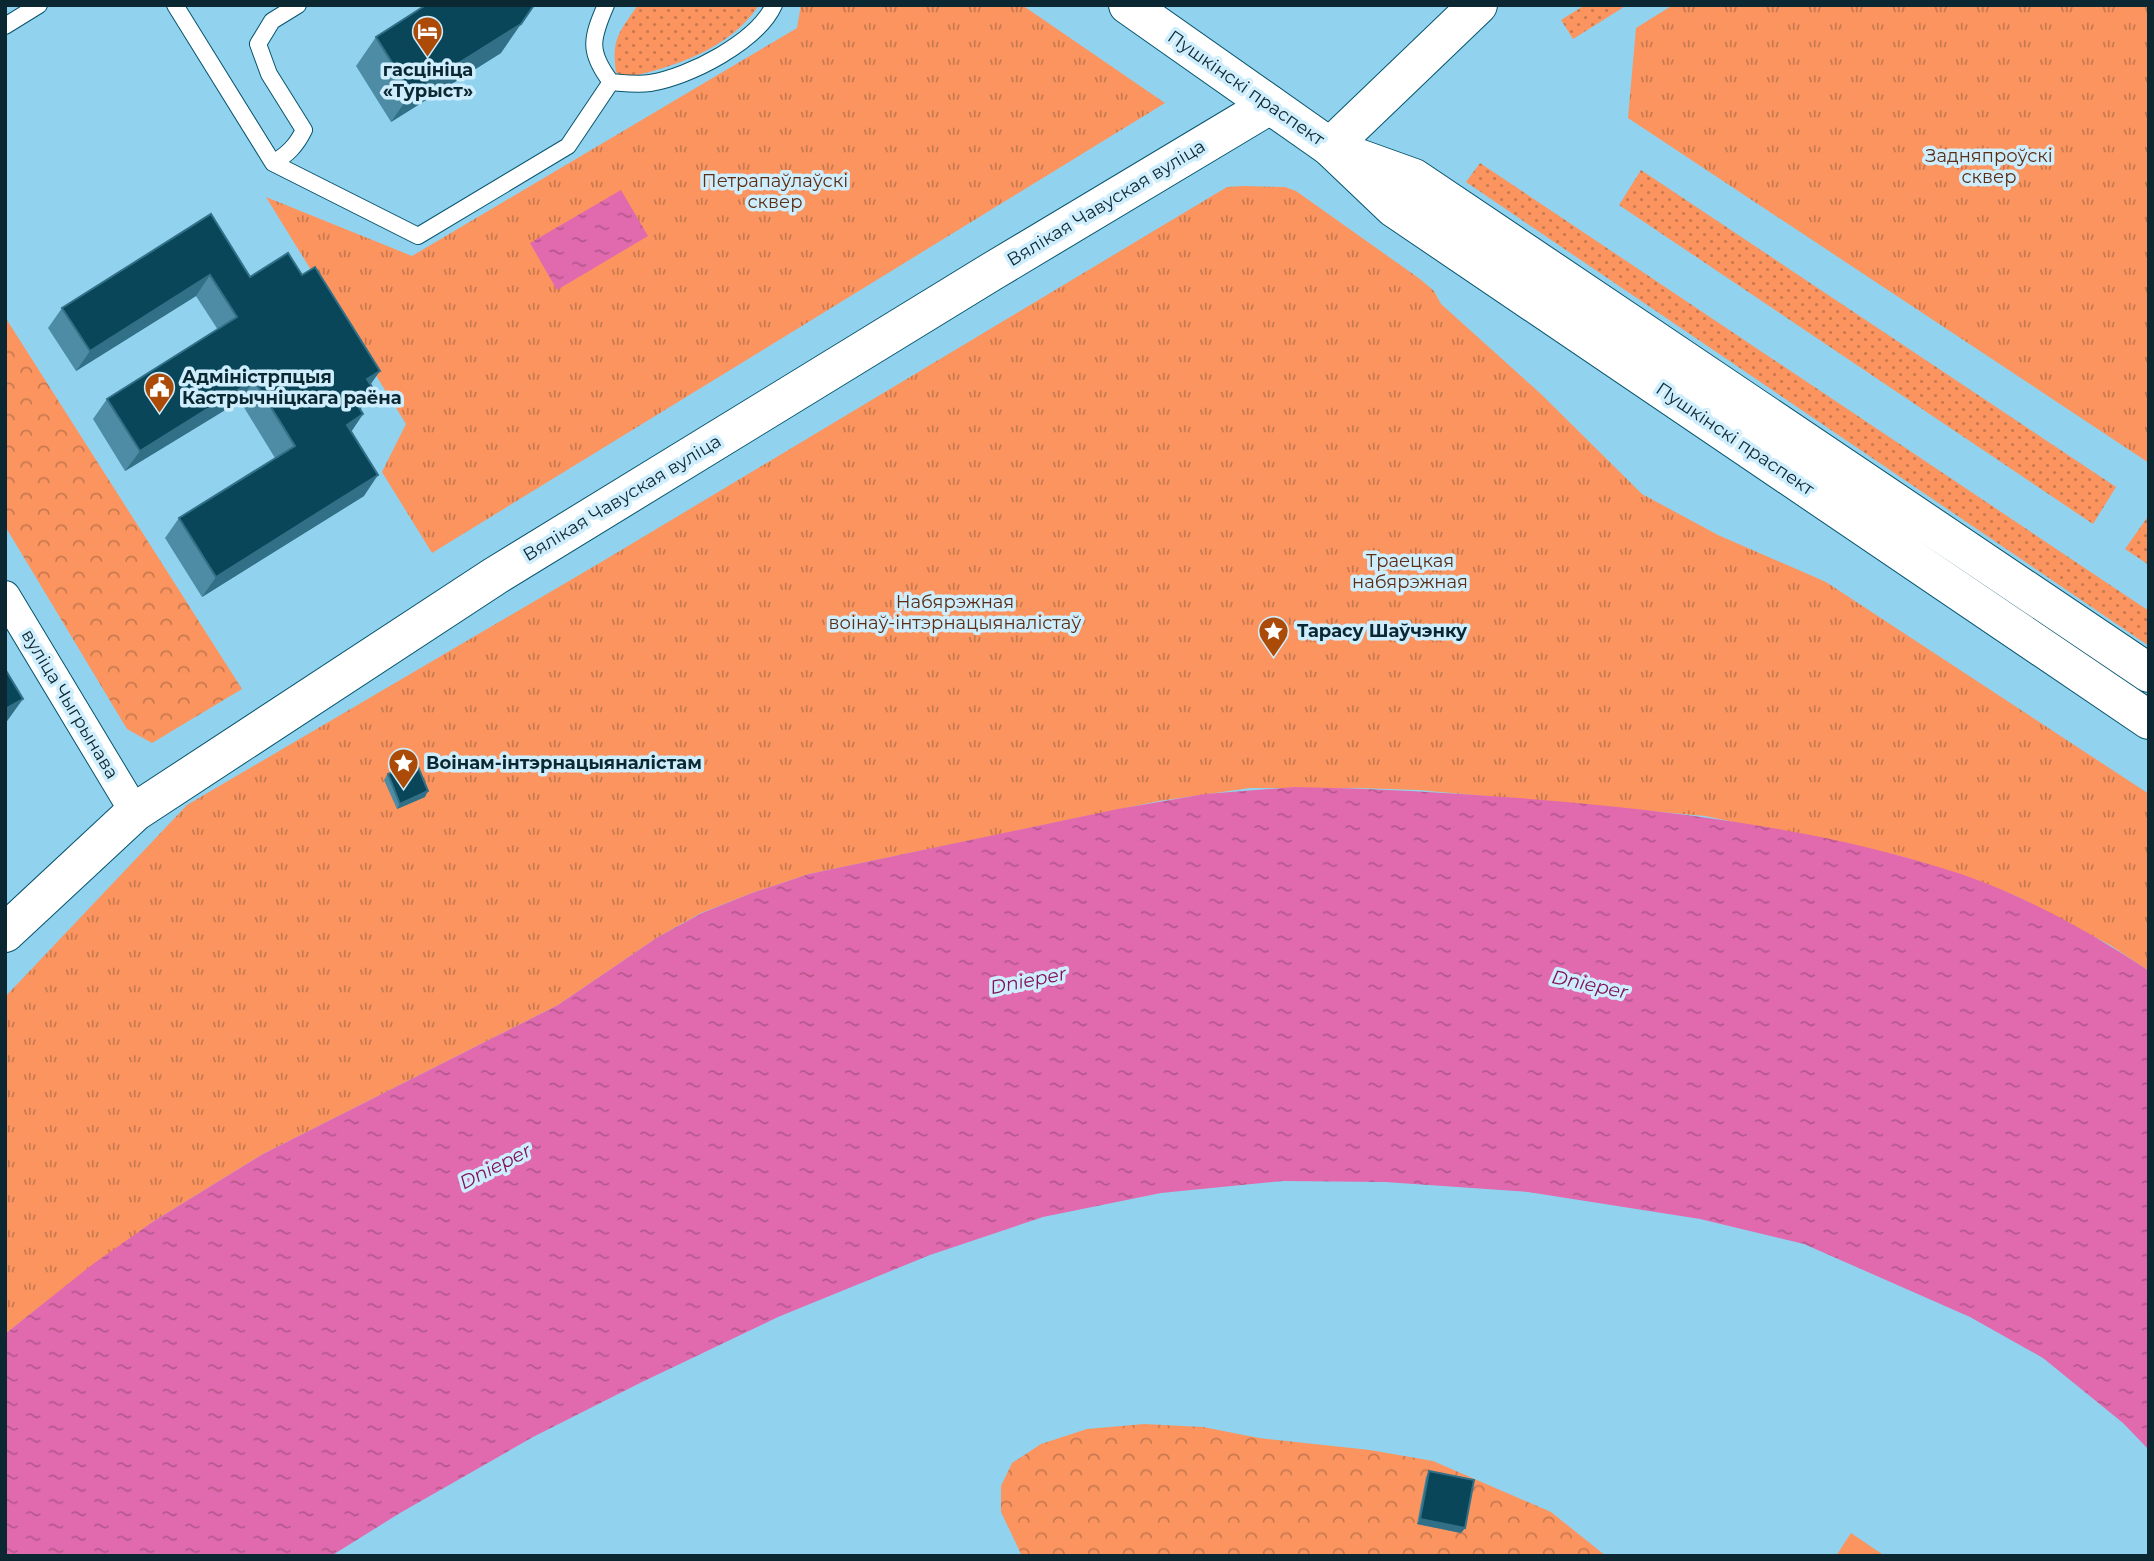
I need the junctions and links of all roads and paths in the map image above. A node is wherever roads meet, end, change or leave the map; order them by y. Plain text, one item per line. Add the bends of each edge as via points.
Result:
1 (39, 5) edge
2 (175, 5) edge
3 (298, 5) edge
4 (607, 5) edge
5 (774, 5) edge
6 (1128, 5) edge
7 (1478, 5) edge
8 (5, 26) edge
9 (611, 82) junction
10 (1270, 105) junction
11 (1330, 147) junction
12 (273, 163) junction
13 (5, 596) edge
14 (2149, 673) edge
15 (2149, 720) edge
16 (135, 812) junction
17 (5, 933) edge

1 - 8 lane
2 - 12 lane
3 - 12 lane via 272,21 258,44 303,130 289,154
4 - 9 lane via 592,46
5 - 9 lane via 748,36 692,69 651,83
6 - 10 main road, Пушкінскі праспект
7 - 11 main road
9 - 12 lane via 568,146 418,236
10 - 11 main road, Пушкінскі праспект
10 - 16 main road, Вялікая Чавуская вуліца via 495,576
11 - 14 main road, Пушкінскі праспект via 1414,178
11 - 15 main road, Пушкінскі праспект via 1394,208
13 - 16 street, вуліца Чыгрынава
16 - 17 main road, Вялікая Чавуская вуліца

